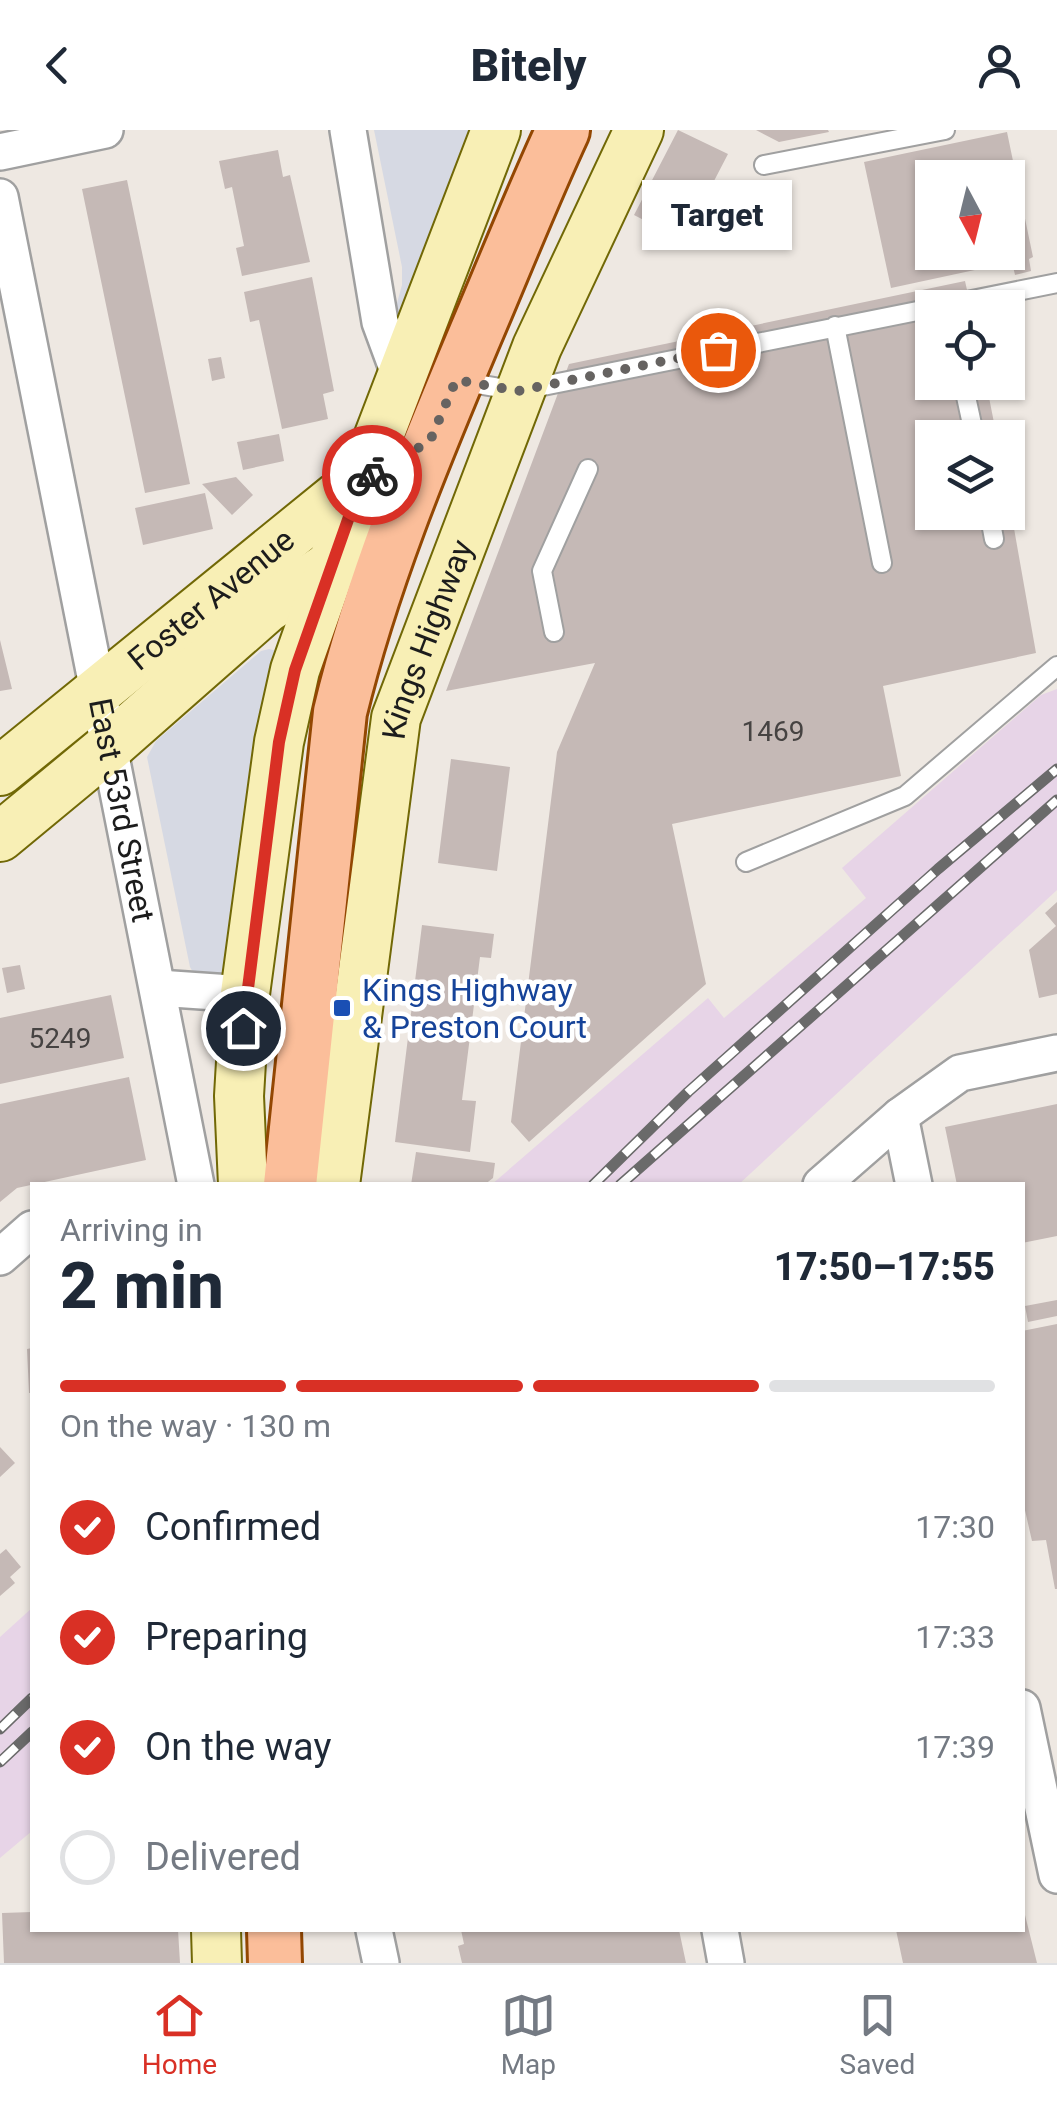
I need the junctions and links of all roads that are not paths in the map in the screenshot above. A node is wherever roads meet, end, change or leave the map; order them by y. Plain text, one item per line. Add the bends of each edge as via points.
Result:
1 (104, 130) edge
2 (348, 130) edge
3 (496, 130) edge
4 (563, 130) edge
5 (639, 130) edge
6 (945, 130) edge
7 (0, 152) edge
8 (764, 165) dead end
9 (0, 198) edge
10 (1057, 283) edge
11 (835, 326) junction
12 (456, 380) junction
13 (401, 381) junction
14 (518, 391) junction
15 (430, 441) junction
16 (588, 469) dead end
17 (362, 480) junction
18 (992, 530) edge
19 (395, 532) junction
20 (994, 539) dead end
21 (333, 563) junction
22 (882, 563) dead end
23 (554, 632) dead end
24 (1057, 666) edge
25 (99, 688) junction
26 (110, 746) junction
27 (0, 772) edge
28 (0, 838) edge
29 (746, 862) dead end
30 (158, 988) junction
31 (246, 994) junction
32 (1057, 1053) edge
33 (900, 1116) junction
34 (195, 1182) edge
35 (243, 1182) edge
36 (290, 1182) edge
37 (335, 1182) edge
38 (824, 1182) edge
39 (913, 1182) edge
40 (30, 1231) edge
41 (0, 1257) edge
42 (1025, 1722) edge
43 (1057, 1875) edge
44 (216, 1932) edge
45 (274, 1932) edge
46 (374, 1932) edge
47 (720, 1932) edge
48 (217, 1963) edge
49 (276, 1963) edge
50 (381, 1963) edge
51 (726, 1963) edge

1 - 7 street
2 - 13 street via 380,322
3 - 13 street
4 - 12 main road, Kings Highway
5 - 14 street, Kings Highway
6 - 8 lane
9 - 25 street, East 53rd Street
10 - 11 lane
11 - 14 lane
11 - 22 lane
12 - 14 lane
12 - 15 main road, Kings Highway
13 - 15 street
13 - 17 street
14 - 37 street, Kings Highway via 396,718
15 - 17 street, Foster Avenue
15 - 19 main road, Kings Highway
16 - 23 lane via 542,571
17 - 21 street
17 - 25 street, Foster Avenue
18 - 20 lane
19 - 21 street, Foster Avenue
19 - 36 main road, Kings Highway via 340,712
21 - 26 street, Foster Avenue via 267,608
21 - 31 street via 295,670 279,742
24 - 29 lane via 905,796
25 - 26 street, East 53rd Street
25 - 27 street, Foster Avenue
26 - 28 street, Foster Avenue
26 - 30 street, East 53rd Street
30 - 31 street
30 - 34 street, East 53rd Street
31 - 35 street via 239,1096
32 - 33 street via 960,1073
33 - 38 street
33 - 39 street
40 - 41 street
42 - 43 street
44 - 48 street
45 - 49 main road
46 - 50 street
47 - 51 street

